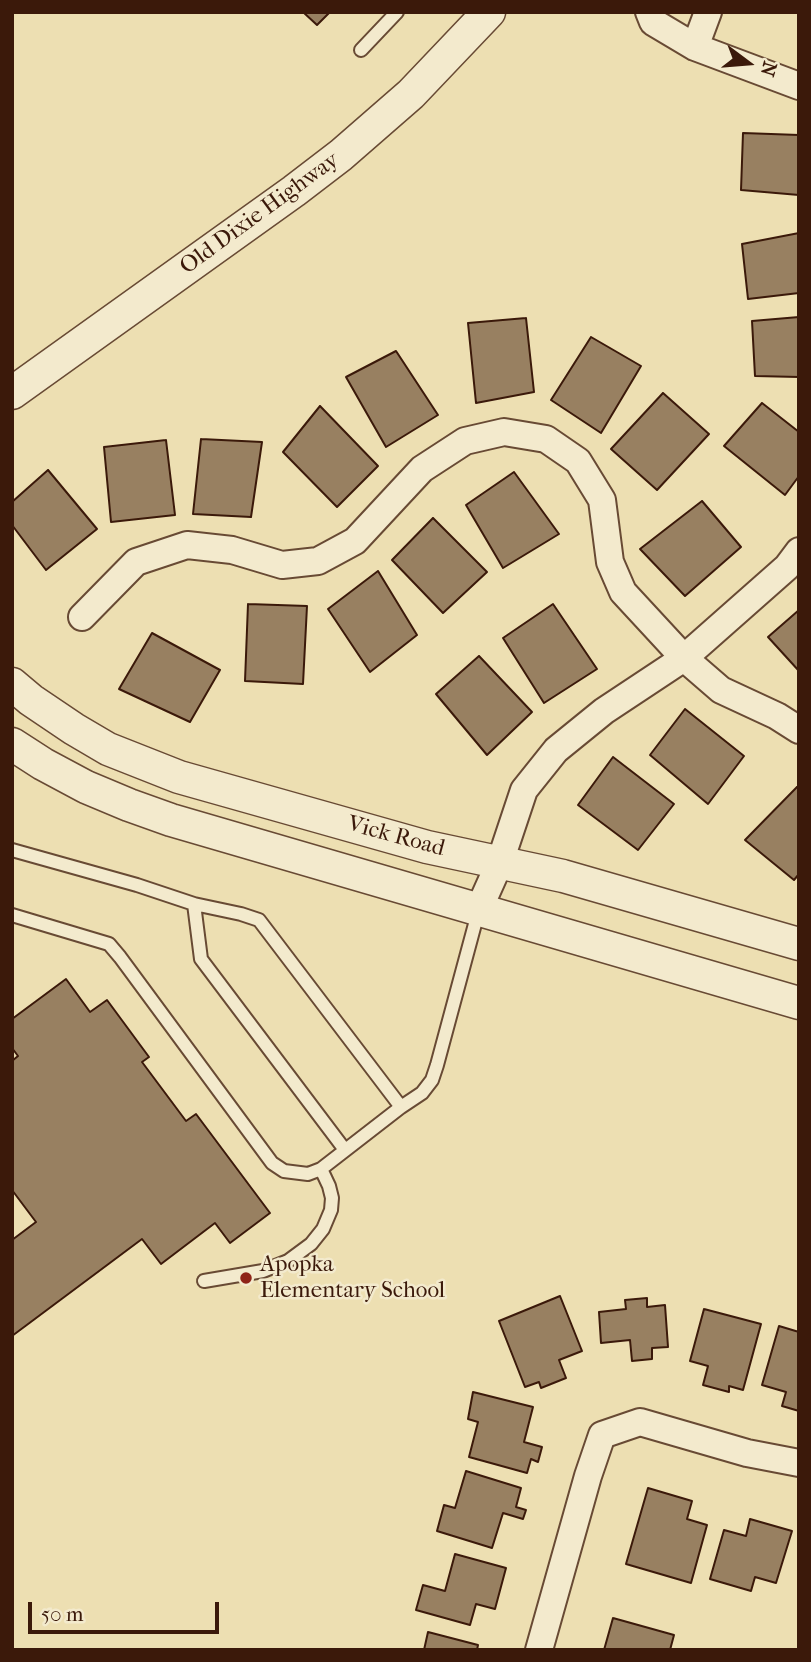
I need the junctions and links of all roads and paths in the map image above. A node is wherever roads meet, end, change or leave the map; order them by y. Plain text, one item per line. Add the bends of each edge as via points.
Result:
1 (397, 12) edge
2 (489, 12) edge
3 (649, 12) edge
4 (708, 12) edge
5 (695, 47) junction
6 (361, 50) dead end
7 (799, 86) edge
8 (12, 393) edge
9 (799, 551) edge
10 (82, 617) dead end
11 (684, 658) junction
12 (12, 684) edge
13 (799, 730) edge
14 (12, 744) edge
15 (12, 850) edge
16 (500, 862) junction
17 (194, 904) junction
18 (479, 909) junction
19 (12, 915) edge
20 (799, 944) edge
21 (799, 1003) edge
22 (401, 1108) junction
23 (345, 1150) junction
24 (321, 1169) junction
25 (204, 1282) dead end
26 (799, 1463) edge
27 (539, 1650) edge

1 - 6 lane
2 - 8 street, Old Dixie Highway via 411,94 341,155
3 - 5 street via 653,22
4 - 5 street
5 - 7 street
9 - 11 street via 787,567
10 - 11 street via 136,562 187,545 232,550 282,565 318,561 355,541 422,469 465,441 504,432 546,439 578,461 602,500 610,562 623,592
11 - 13 street via 721,690
11 - 16 street via 604,711 556,750 524,790
12 - 16 street, Vick Road via 74,729 144,765 426,847
14 - 18 street, Vick Road via 129,806
15 - 17 lane
16 - 18 street
16 - 20 street, Vick Road
17 - 22 lane via 259,920
17 - 23 lane via 201,959
18 - 21 street, Vick Road
18 - 22 lane via 432,1080
19 - 24 lane via 109,944 272,1163 295,1173
22 - 23 lane
23 - 24 lane
24 - 25 lane via 332,1198 331,1210 311,1244 288,1261 263,1271
26 - 27 street via 640,1422 602,1435

